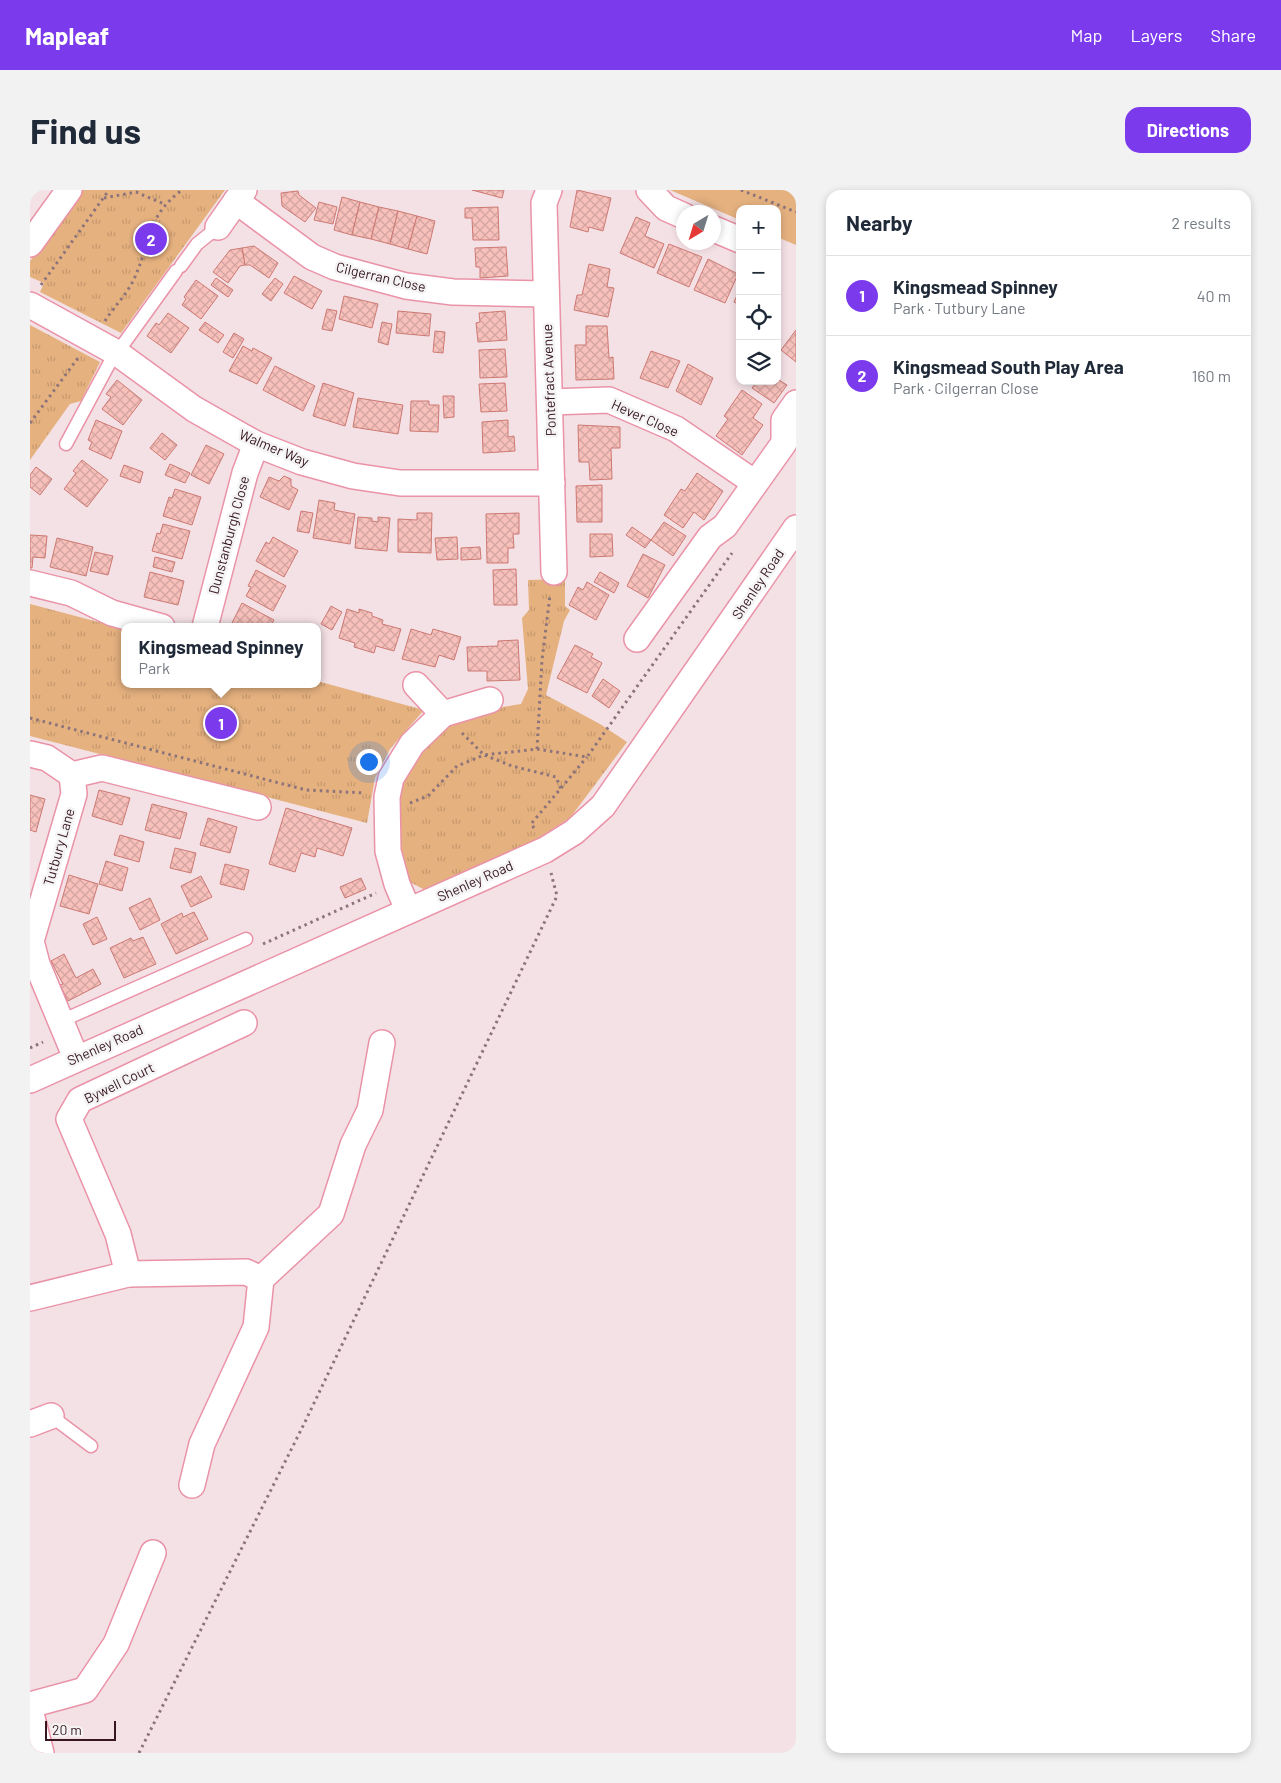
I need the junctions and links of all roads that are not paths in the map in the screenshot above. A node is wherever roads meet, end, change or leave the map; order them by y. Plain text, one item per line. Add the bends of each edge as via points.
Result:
1 (69, 190) edge
2 (549, 190) edge
3 (649, 190) edge
4 (240, 196) edge
5 (676, 212) edge
6 (218, 227) joint
7 (721, 232) edge
8 (736, 238) edge
9 (30, 244) edge
10 (546, 294) junction
11 (33, 298) edge
12 (117, 353) junction
13 (550, 402) junction
14 (796, 404) edge
15 (66, 444) dead end
16 (256, 444) junction
17 (552, 483) junction
18 (755, 483) junction
19 (796, 528) edge
20 (554, 572) road end
21 (30, 583) edge
22 (148, 623) edge
23 (206, 623) edge
24 (637, 639) dead end
25 (416, 685) dead end
26 (490, 700) dead end
27 (443, 714) junction
28 (30, 754) edge
29 (72, 775) junction
30 (258, 807) dead end
31 (408, 910) junction
32 (246, 939) dead end
33 (61, 1021) junction
34 (244, 1023) dead end
35 (382, 1044) dead end
36 (76, 1058) junction
37 (30, 1080) edge
38 (128, 1274) junction
39 (261, 1279) junction
40 (30, 1298) edge
41 (41, 1420) edge
42 (91, 1446) dead end
43 (192, 1485) dead end
44 (153, 1553) dead end
45 (30, 1705) edge
46 (30, 1710) edge
47 (41, 1753) edge

1 - 9 street
2 - 10 street, Pontefract Avenue via 544,203
3 - 5 street via 666,208
4 - 6 street, Cilgerran Close
4 - 10 street, Cilgerran Close via 312,257 335,267 406,286 453,292
6 - 12 lane via 197,244
7 - 8 street
10 - 13 street, Pontefract Avenue
11 - 12 street, Walmer Way
12 - 15 lane
12 - 16 street, Walmer Way via 194,409
13 - 17 street, Pontefract Avenue
13 - 18 street, Hever Close via 609,400 676,429
14 - 18 street via 784,420 784,443
16 - 17 street, Walmer Way via 302,462 353,476 400,483
16 - 23 street, Dunstanburgh Close via 245,474
17 - 20 street, Pontefract Avenue
18 - 24 street via 725,526 710,537
19 - 31 street, Shenley Road via 603,806 574,832 546,850
21 - 22 street via 71,593 112,613
25 - 27 street
26 - 27 street
27 - 31 street via 402,758 391,778 387,798 388,851 396,884
28 - 29 street via 47,758
29 - 30 street via 102,768
29 - 33 street, Tutbury Lane via 74,794 31,941
31 - 36 street, Shenley Road
32 - 33 lane
33 - 36 street, Tutbury Lane
34 - 38 street, Bywell Court via 80,1100 69,1119 118,1234
35 - 39 street via 370,1110 353,1145 331,1214
36 - 37 street, Shenley Road
38 - 39 street via 246,1272
38 - 40 street
39 - 43 street via 256,1327 202,1444
41 - 42 lane
44 - 45 street via 116,1644 85,1690
46 - 47 street

